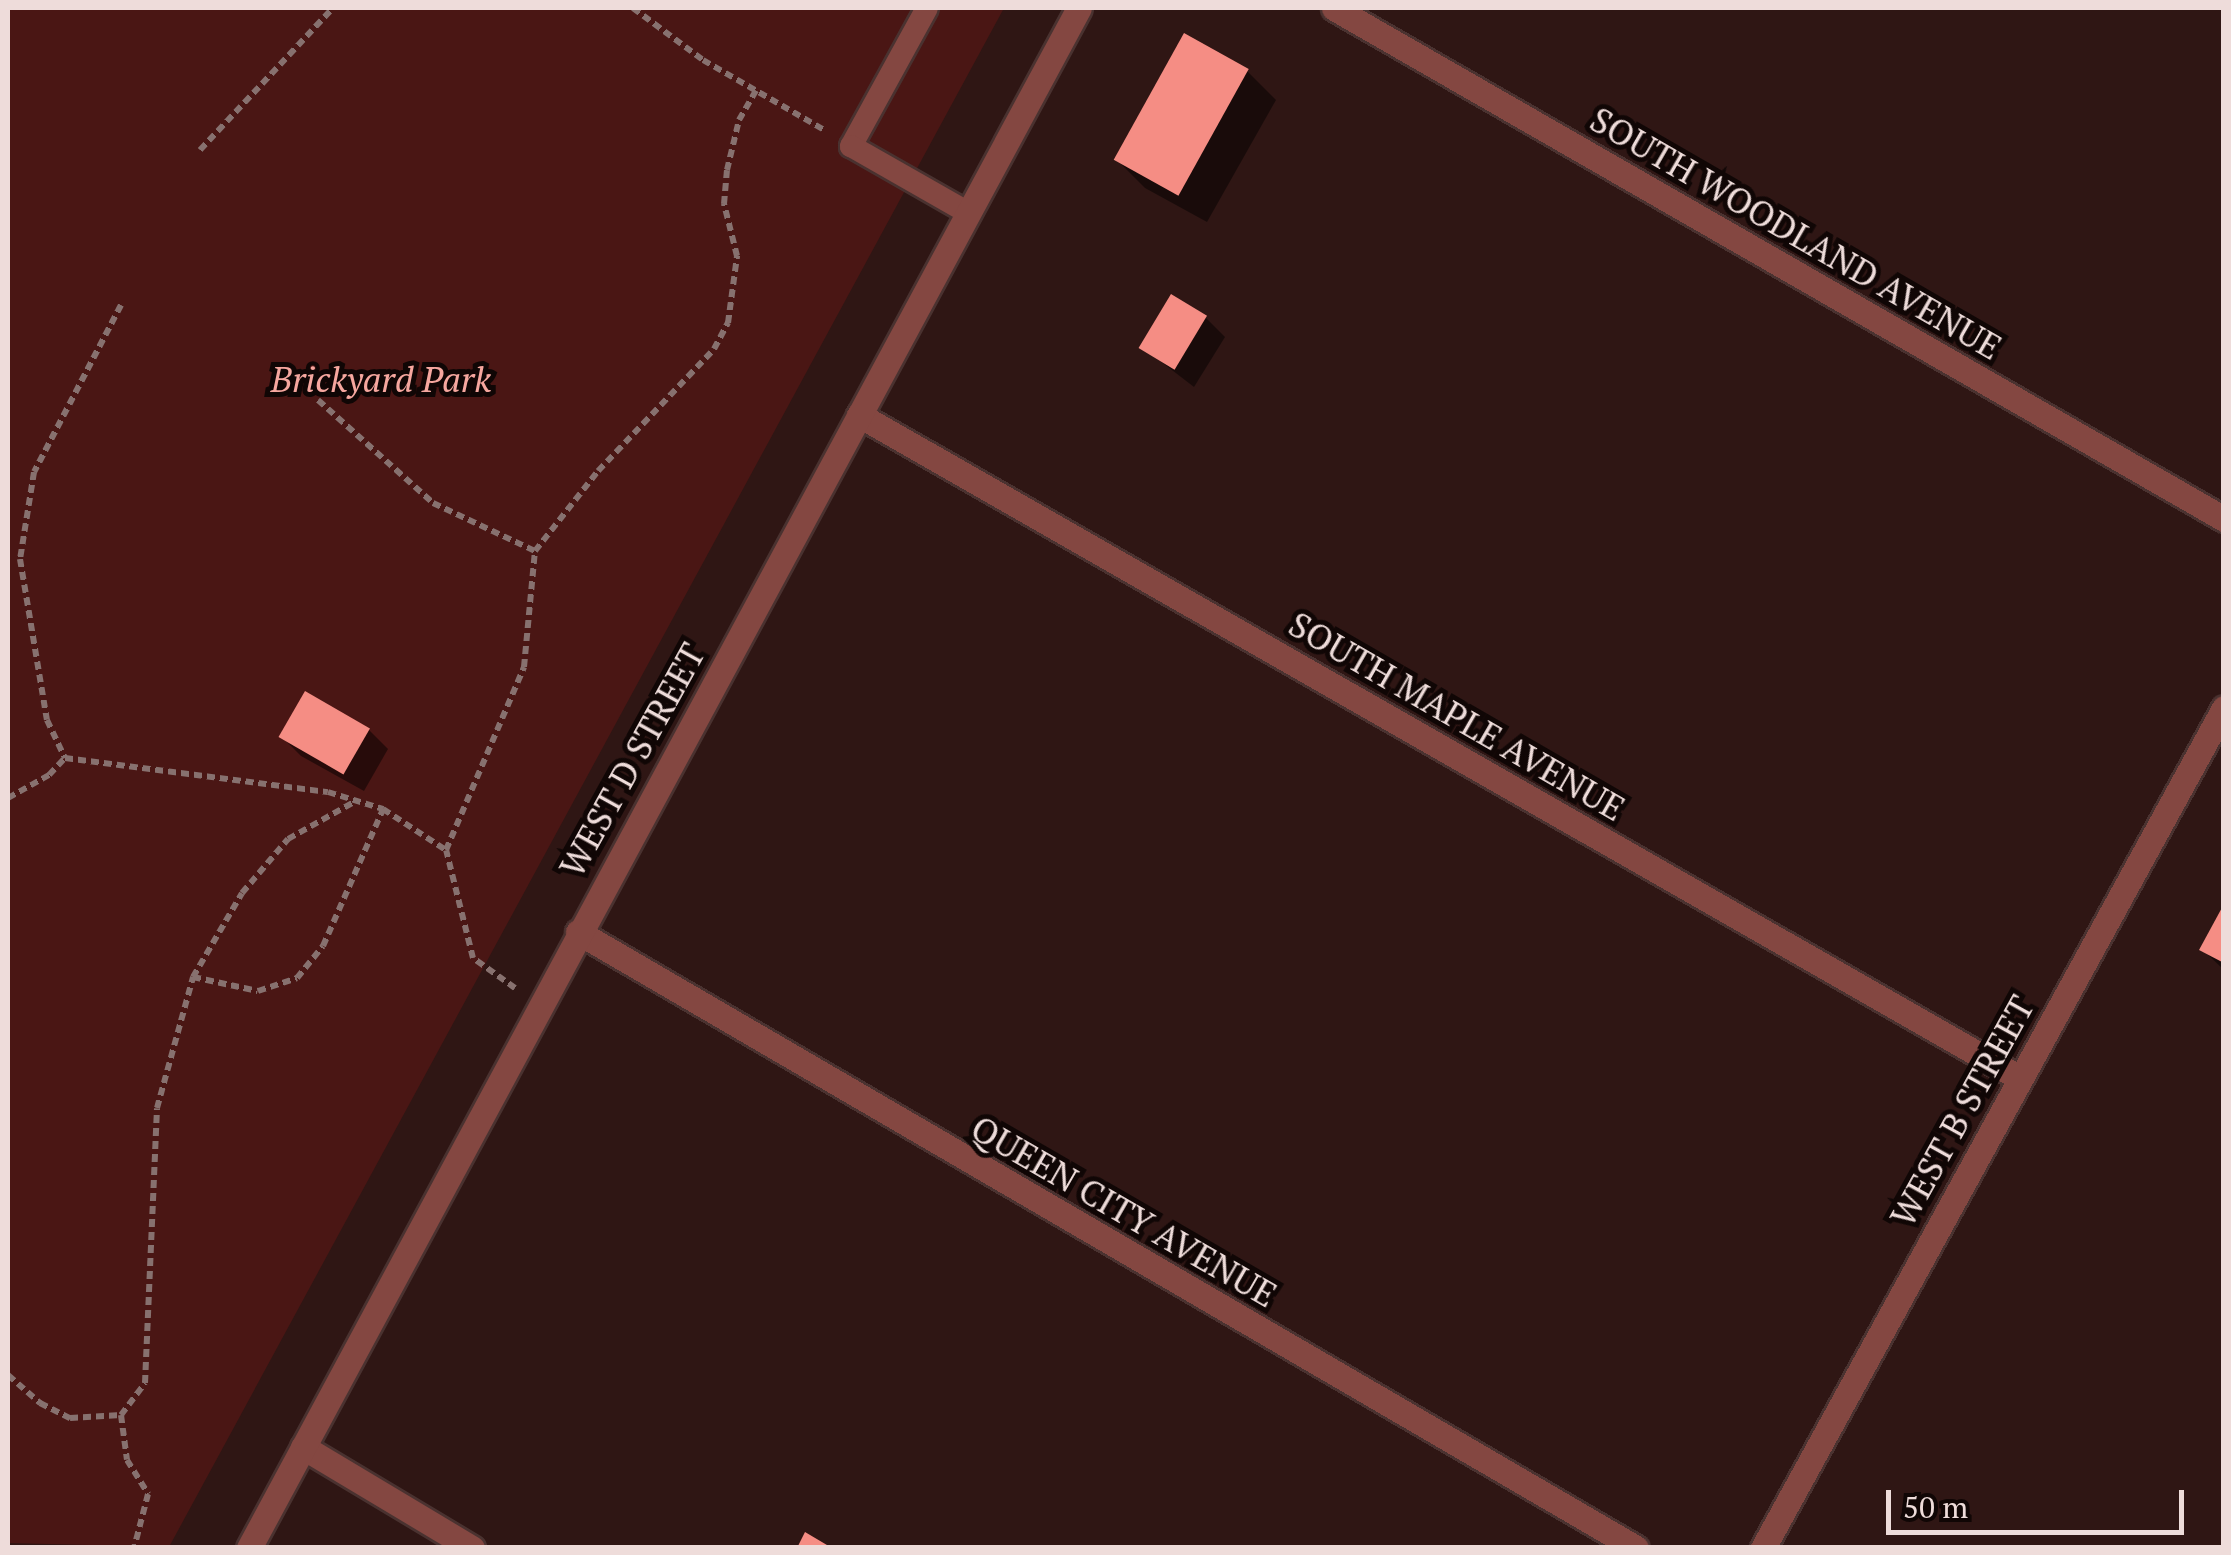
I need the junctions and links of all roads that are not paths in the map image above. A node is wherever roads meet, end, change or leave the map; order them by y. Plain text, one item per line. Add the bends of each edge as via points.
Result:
1 (927, 8) edge
2 (1079, 8) edge
3 (1334, 8) edge
4 (965, 211) junction
5 (859, 415) junction
6 (2224, 519) edge
7 (2224, 708) edge
8 (578, 932) junction
9 (2020, 1078) junction
10 (303, 1447) junction
11 (249, 1548) edge
12 (472, 1548) edge
13 (1636, 1548) edge
14 (1763, 1548) edge

1 - 4 lane via 851,146
2 - 4 street, WEST D STREET
3 - 6 street, SOUTH WOODLAND AVENUE
4 - 5 street, WEST D STREET
5 - 8 street, WEST D STREET
5 - 9 street, SOUTH MAPLE AVENUE
7 - 9 street, WEST B STREET
8 - 10 street, WEST D STREET
8 - 13 street, QUEEN CITY AVENUE
9 - 14 street, WEST B STREET
10 - 11 street, WEST D STREET
10 - 12 street

